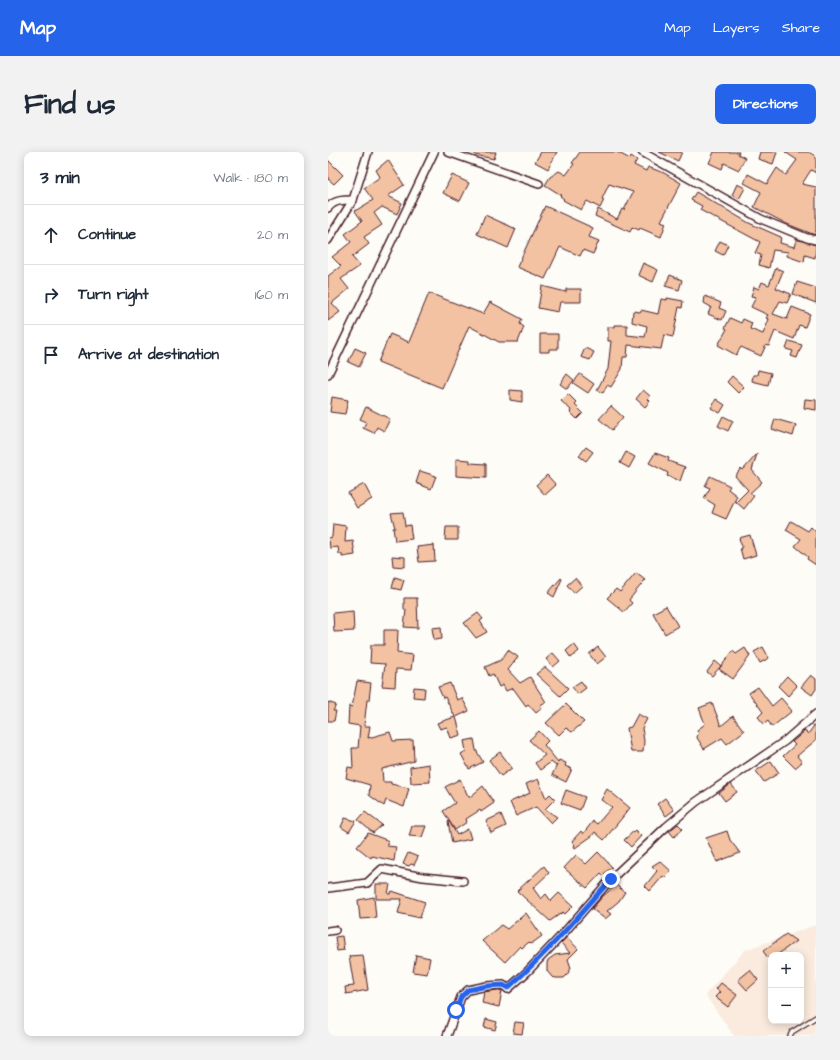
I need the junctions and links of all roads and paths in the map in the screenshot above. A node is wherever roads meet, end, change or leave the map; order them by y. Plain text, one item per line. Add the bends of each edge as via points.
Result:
1 (368, 152) edge
2 (434, 152) edge
3 (448, 152) edge
4 (642, 152) edge
5 (539, 184) dead end
6 (353, 200) junction
7 (328, 208) edge
8 (328, 240) edge
9 (816, 240) edge
10 (328, 374) edge
11 (816, 714) edge
12 (463, 881) dead end
13 (328, 888) edge
14 (816, 1017) edge
15 (447, 1036) edge
16 (790, 1036) edge

1 - 6 street
2 - 10 street
3 - 5 street
4 - 9 street via 761,219
6 - 7 street via 338,201
6 - 8 street
11 - 15 street via 785,741 696,802 666,827 611,879 562,935 508,988 503,985 468,990 461,997
12 - 13 street via 382,869 367,883
14 - 16 lane via 792,1032

